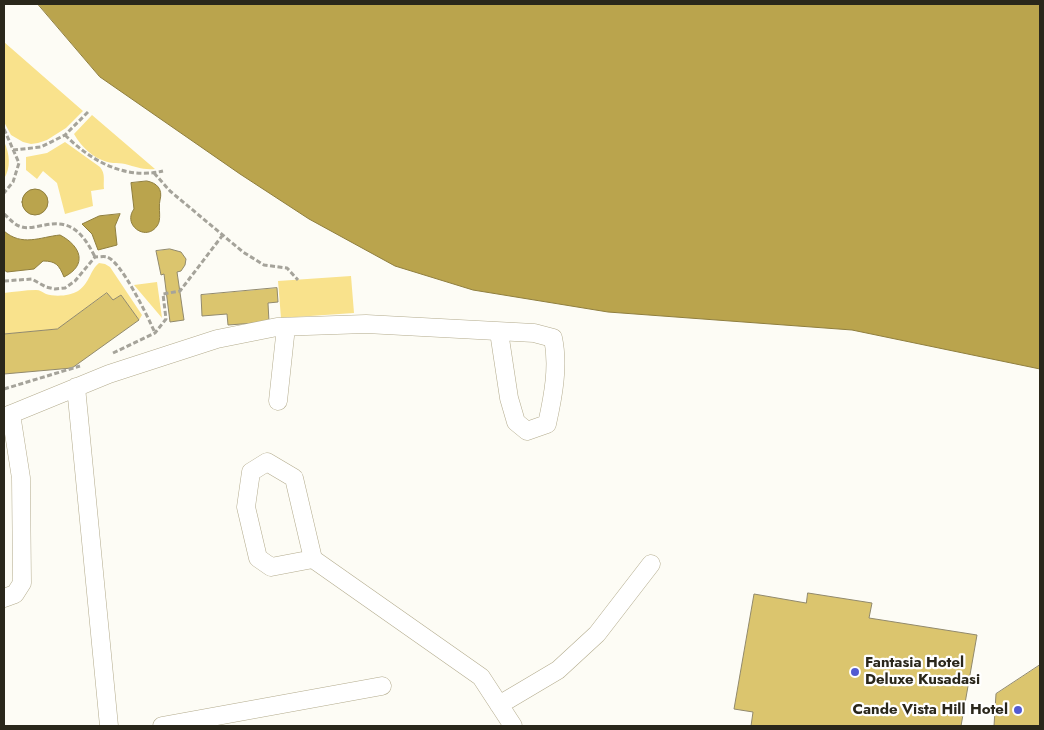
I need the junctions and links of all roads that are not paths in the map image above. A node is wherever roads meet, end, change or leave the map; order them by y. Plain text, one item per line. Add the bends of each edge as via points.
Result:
1 (286, 327) junction
2 (499, 332) junction
3 (76, 387) junction
4 (278, 401) dead end
5 (7, 415) edge
6 (312, 559) junction
7 (651, 564) dead end
8 (4, 598) edge
9 (382, 686) dead end
10 (499, 705) junction
11 (109, 726) edge
12 (162, 726) edge
13 (513, 726) edge

1 - 2 street via 366,324
1 - 3 street via 217,339
1 - 4 street
2 - 2 street via 516,422 527,431 547,424 556,352 552,338 534,333
3 - 5 street
3 - 11 street
5 - 8 street via 21,478 22,583 15,594
6 - 6 street via 294,478 266,462 251,472 246,507 258,558 271,568
6 - 10 street via 481,677
7 - 10 street via 597,634 558,670
9 - 12 street
10 - 13 street

